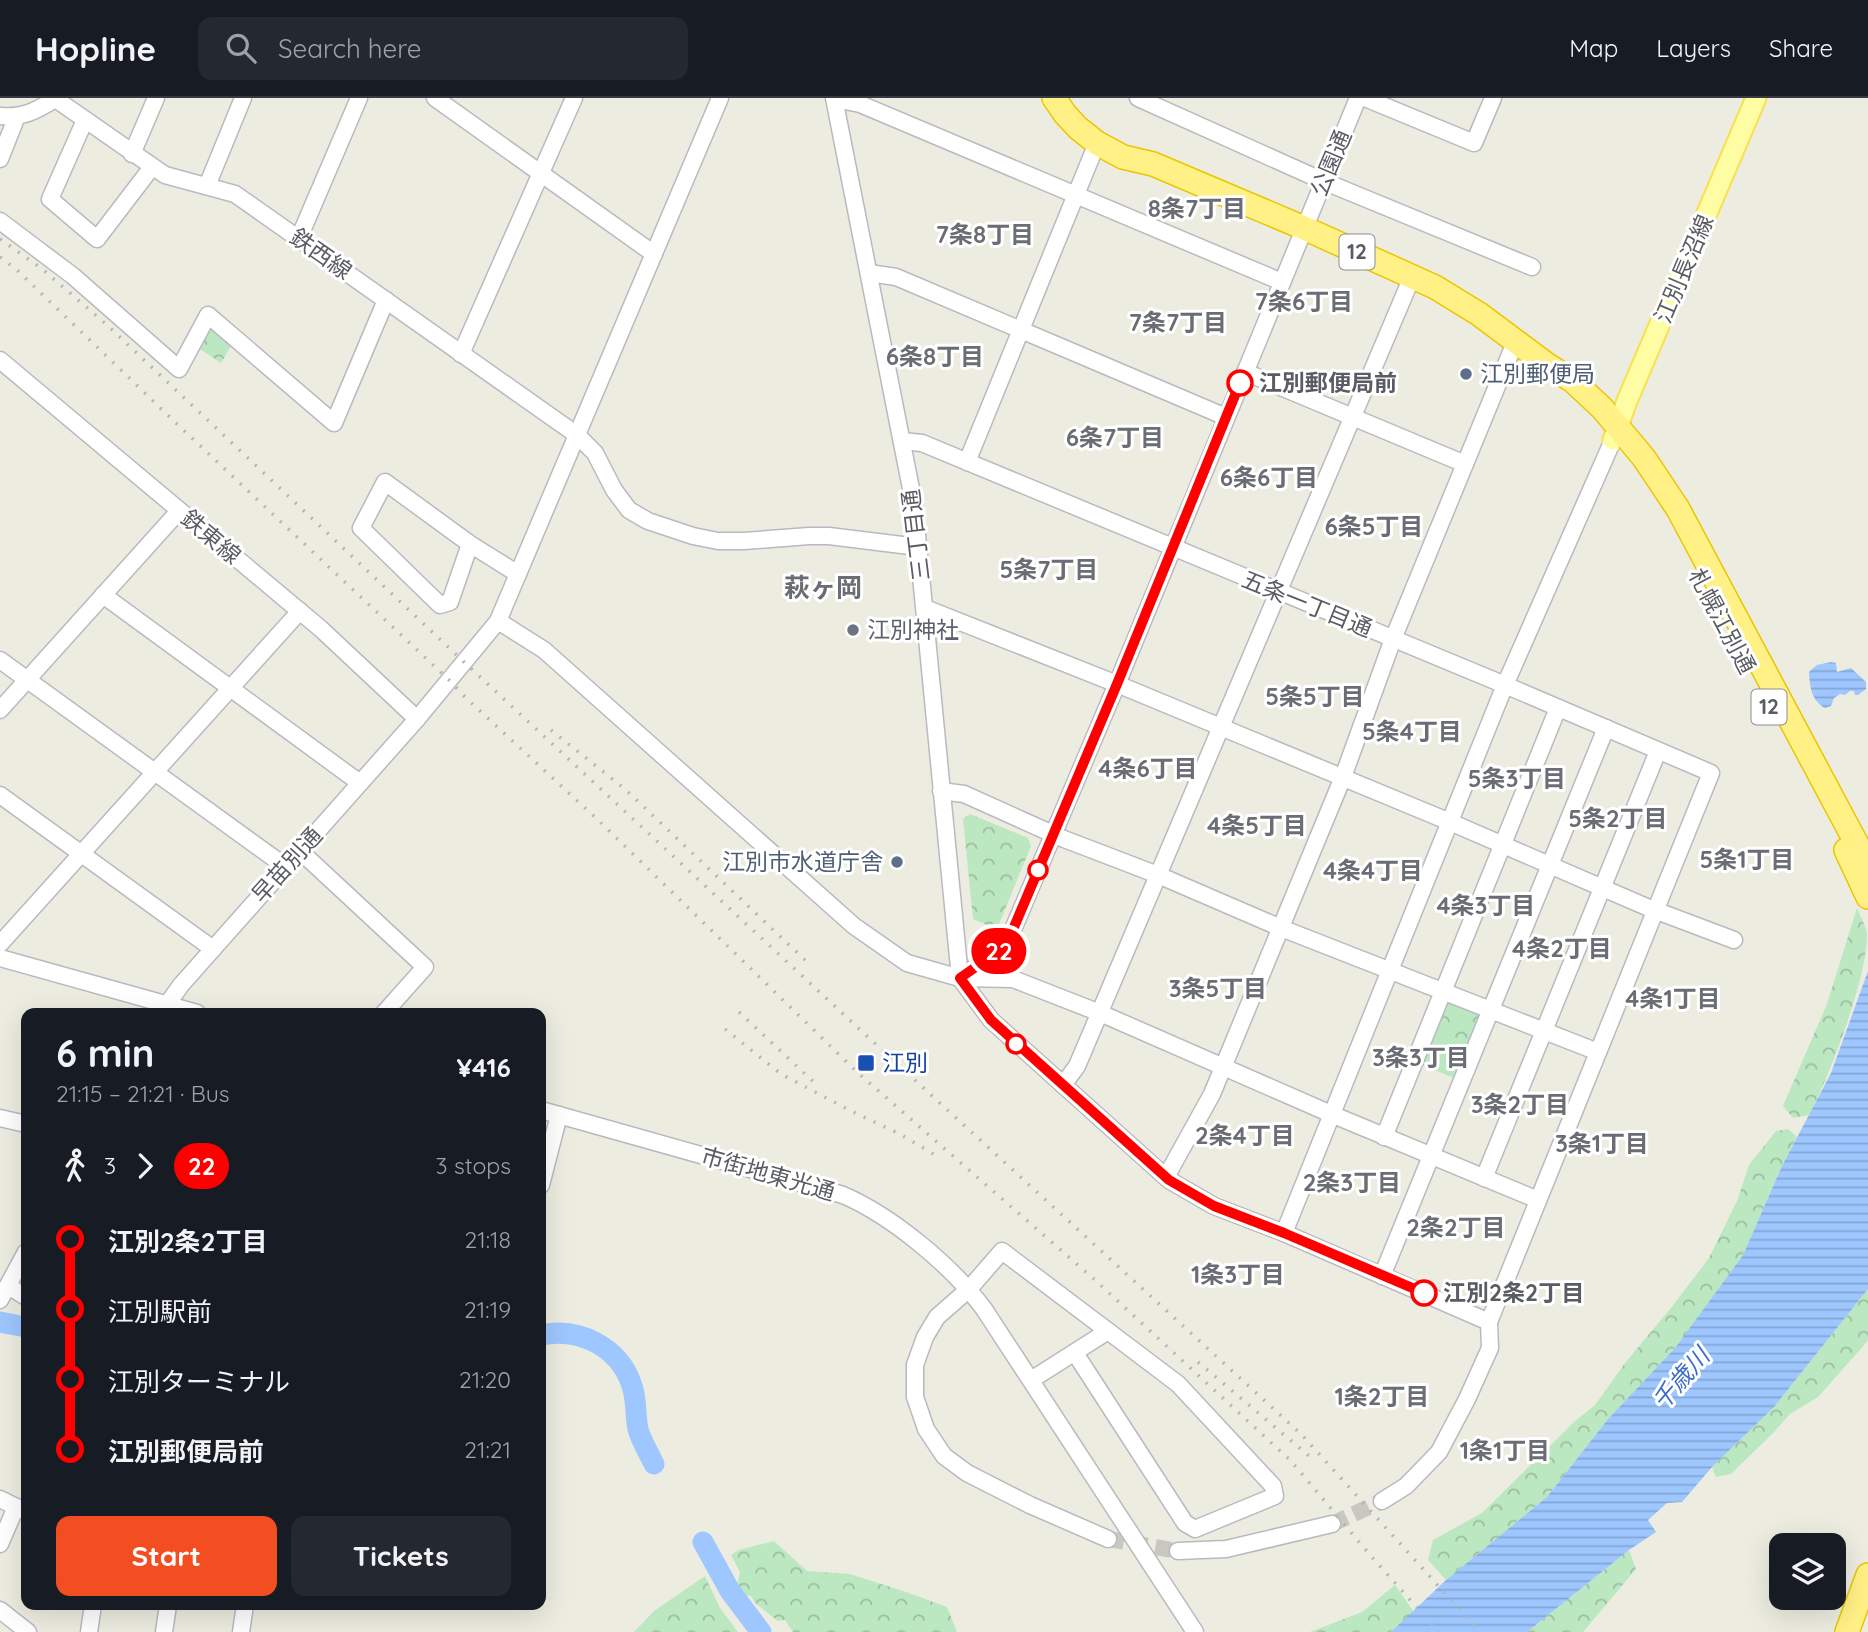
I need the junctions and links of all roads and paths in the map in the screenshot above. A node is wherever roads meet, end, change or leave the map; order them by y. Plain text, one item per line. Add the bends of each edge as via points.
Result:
1 (156, 98) edge
2 (243, 98) edge
3 (359, 98) edge
4 (435, 98) edge
5 (574, 98) edge
6 (720, 98) edge
7 (1054, 98) edge
8 (1072, 98) edge
9 (1138, 98) edge
10 (1358, 98) edge
11 (1365, 98) edge
12 (1493, 98) edge
13 (1756, 98) edge
14 (54, 99) edge
15 (835, 99) edge
16 (8, 116) edge
17 (85, 120) junction
18 (1097, 143) junction
19 (132, 154) junction
20 (0, 159) edge
21 (1153, 164) junction
22 (152, 167) junction
23 (541, 173) junction
24 (1323, 181) junction
25 (207, 186) junction
26 (1075, 195) junction
27 (0, 221) edge
28 (1304, 228) junction
29 (299, 238) junction
30 (654, 254) junction
31 (1532, 267) dead end
32 (869, 273) junction
33 (1412, 277) junction
34 (1282, 282) junction
35 (386, 300) junction
36 (1021, 329) junction
37 (1516, 340) junction
38 (461, 354) junction
39 (0, 360) edge
40 (1245, 372) junction
41 (1226, 417) junction
42 (1352, 417) junction
43 (1615, 433) junction
44 (577, 435) junction
45 (902, 441) junction
46 (967, 462) junction
47 (1465, 464) junction
48 (179, 511) junction
49 (1673, 513) junction
50 (470, 544) junction
51 (918, 547) junction
52 (1172, 548) junction
53 (518, 574) junction
54 (1278, 592) junction
55 (103, 595) junction
56 (925, 608) junction
57 (300, 611) junction
58 (499, 621) junction
59 (1393, 639) junction
60 (0, 660) edge
61 (27, 680) junction
62 (1117, 684) junction
63 (1505, 685) junction
64 (230, 688) junction
65 (1558, 708) junction
66 (0, 710) edge
67 (416, 719) junction
68 (1220, 727) junction
69 (1606, 728) junction
70 (1658, 751) junction
71 (156, 771) junction
72 (1343, 777) junction
73 (360, 783) junction
74 (942, 791) junction
75 (0, 795) edge
76 (1450, 821) junction
77 (1053, 835) junction
78 (1503, 844) junction
79 (300, 851) junction
80 (81, 854) junction
81 (1550, 865) junction
82 (1868, 865) edge
83 (286, 867) junction
84 (1158, 875) junction
85 (1602, 887) junction
86 (1868, 897) edge
87 (1655, 910) junction
88 (1281, 928) junction
89 (1734, 940) dead end
90 (0, 944) edge
91 (213, 949) junction
92 (0, 958) edge
93 (1390, 971) junction
94 (960, 978) junction
95 (1443, 992) junction
96 (160, 1008) edge
97 (164, 1008) edge
98 (388, 1008) edge
99 (1491, 1010) junction
100 (1100, 1013) junction
101 (1544, 1031) junction
102 (1598, 1052) junction
103 (1224, 1067) junction
104 (1063, 1085) junction
105 (546, 1111) edge
106 (1332, 1114) junction
107 (559, 1115) junction
108 (0, 1118) edge
109 (21, 1124) edge
110 (1384, 1137) junction
111 (1431, 1157) junction
112 (546, 1166) edge
113 (1166, 1177) junction
114 (1484, 1178) junction
115 (1538, 1200) junction
116 (1284, 1233) junction
117 (21, 1261) edge
118 (1382, 1276) junction
119 (969, 1289) junction
120 (3, 1294) edge
121 (21, 1296) edge
122 (1489, 1322) junction
123 (1108, 1331) junction
124 (1075, 1353) junction
125 (1031, 1380) junction
126 (0, 1499) edge
127 (1382, 1502) tunnel mouth
128 (21, 1510) edge
129 (1332, 1524) tunnel mouth
130 (1108, 1539) tunnel mouth
131 (0, 1544) edge
132 (1178, 1551) tunnel mouth
133 (1868, 1575) edge
134 (0, 1610) edge
135 (92, 1610) edge
136 (167, 1610) edge
137 (244, 1610) edge
138 (1868, 1619) edge
139 (28, 1632) edge
140 (89, 1632) edge
141 (164, 1632) edge
142 (241, 1632) edge
143 (1195, 1632) edge
144 (1847, 1632) edge
145 (1863, 1632) edge

1 - 19 street
2 - 25 street
3 - 29 street
4 - 23 street
5 - 23 street
6 - 30 street, 早苗別通
7 - 18 highway, 札幌江別通 / 12
8 - 21 highway, 札幌江別通 / 12 via 1101,128
9 - 24 street
10 - 24 street, 公園通
11 - 12 street via 1474,143
13 - 43 main road, 江別長沼線
14 - 16 street via 36,111
14 - 17 street, 鉄西線
15 - 26 street via 860,104
15 - 32 street, 三丁目通
16 - 20 street
17 - 19 street, 鉄西線
17 - 22 street via 50,199 97,239
18 - 21 highway, 札幌江別通 / 12 via 1123,157
18 - 26 street
19 - 22 street, 鉄西線
21 - 28 highway, 札幌江別通 / 12
22 - 25 street, 鉄西線
23 - 30 street
23 - 38 street
24 - 28 street, 公園通
24 - 31 street
25 - 29 street, 鉄西線 via 235,194
26 - 34 street
26 - 36 street
27 - 35 street via 73,276 179,369 208,315 334,423
28 - 33 highway, 札幌江別通 / 12
28 - 34 street, 公園通
29 - 35 street, 鉄西線
30 - 44 street, 早苗別通
32 - 36 street via 896,277
32 - 45 street, 三丁目通
33 - 37 highway, 札幌江別通 / 12 via 1458,300
33 - 42 street
34 - 40 street, 公園通
35 - 38 street, 鉄西線
36 - 41 street
36 - 46 street
37 - 43 highway, 札幌江別通 / 12 via 1573,380 1602,408
37 - 47 street
38 - 44 street, 鉄西線
39 - 48 street, 鉄東線
40 - 41 street, 公園通
40 - 42 street
41 - 52 street, 公園通
42 - 47 street
42 - 54 street
43 - 49 highway, 札幌江別通 / 12 via 1644,458
43 - 63 street
44 - 51 street, 鉄西線 via 595,453 629,510 648,521 718,541 819,536
44 - 53 street, 早苗別通
45 - 46 street, 五条一丁目通 via 922,443
45 - 51 street, 三丁目通
46 - 52 street, 五条一丁目通
47 - 59 street
48 - 55 street
48 - 57 street, 鉄東線
49 - 82 highway, 札幌江別通 / 12
49 - 86 highway, 札幌江別通 / 12
50 - 50 street via 385,482 361,528 440,605 450,602
50 - 53 street
51 - 56 street, 三丁目通
52 - 54 street, 五条一丁目通
52 - 62 street, 公園通
53 - 58 street, 早苗別通
54 - 59 street, 五条一丁目通
54 - 68 street
55 - 61 street
55 - 64 street
56 - 62 street
56 - 74 street, 三丁目通
57 - 64 street
57 - 67 street, 鉄東線
58 - 67 street, 早苗別通
58 - 94 street via 544,650 865,935 907,963
59 - 63 street, 五条一丁目通
59 - 72 street
60 - 61 street
61 - 66 street
61 - 71 street
62 - 68 street
62 - 77 street, 公園通
63 - 65 street, 五条一丁目通
63 - 76 street
64 - 71 street
64 - 73 street
65 - 69 street, 五条一丁目通
65 - 78 street
67 - 73 street, 早苗別通
68 - 72 street
68 - 84 street
69 - 70 street, 五条一丁目通
69 - 81 street
70 - 85 street
70 - 87 street, 五条一丁目通 via 1711,773
71 - 80 street
71 - 83 street
72 - 76 street
72 - 88 street
73 - 79 street, 早苗別通
74 - 77 street via 964,794
74 - 94 street, 三丁目通
75 - 80 street
76 - 78 street
76 - 93 street
77 - 84 street
77 - 94 street, 公園通 via 1006,946
78 - 81 street
78 - 95 street
79 - 83 street, 早苗別通
79 - 98 street via 425,967
80 - 90 street
80 - 91 street
81 - 85 street
81 - 99 street
83 - 91 street, 早苗別通
84 - 88 street
84 - 100 street
85 - 87 street
85 - 101 street
87 - 89 street
87 - 102 street
88 - 93 street
88 - 103 street
91 - 97 street, 早苗別通
92 - 96 street
93 - 95 street
93 - 106 street
94 - 100 street via 1013,979
94 - 104 street via 991,1020
95 - 99 street
95 - 110 street
99 - 101 street
99 - 111 street
100 - 103 street
100 - 104 street via 1077,1066
101 - 102 street
101 - 114 street
102 - 115 street
103 - 106 street
103 - 113 street
104 - 113 street
105 - 107 street, 市街地東光通
106 - 110 street
106 - 116 street
107 - 112 street
107 - 119 street, 市街地東光通 via 818,1187 866,1205 937,1258
108 - 109 street
110 - 111 street
111 - 114 street
111 - 118 street
113 - 116 street via 1214,1206
114 - 115 street
115 - 122 street
116 - 118 street
117 - 120 street
118 - 122 street
119 - 123 street via 1002,1251
119 - 125 street, 市街地東光通
119 - 130 street via 937,1317 915,1366 915,1398 926,1429 944,1456 967,1473
120 - 121 street
122 - 127 street via 1490,1348 1439,1452 1406,1486
123 - 124 street
123 - 124 street via 1178,1384 1273,1486 1275,1496 1195,1529 1185,1523
124 - 125 street
125 - 143 street, 市街地東光通
126 - 128 street
128 - 131 street
129 - 132 street via 1226,1549
133 - 144 highway
134 - 139 street
135 - 140 street
136 - 141 street
137 - 142 street
138 - 145 highway

